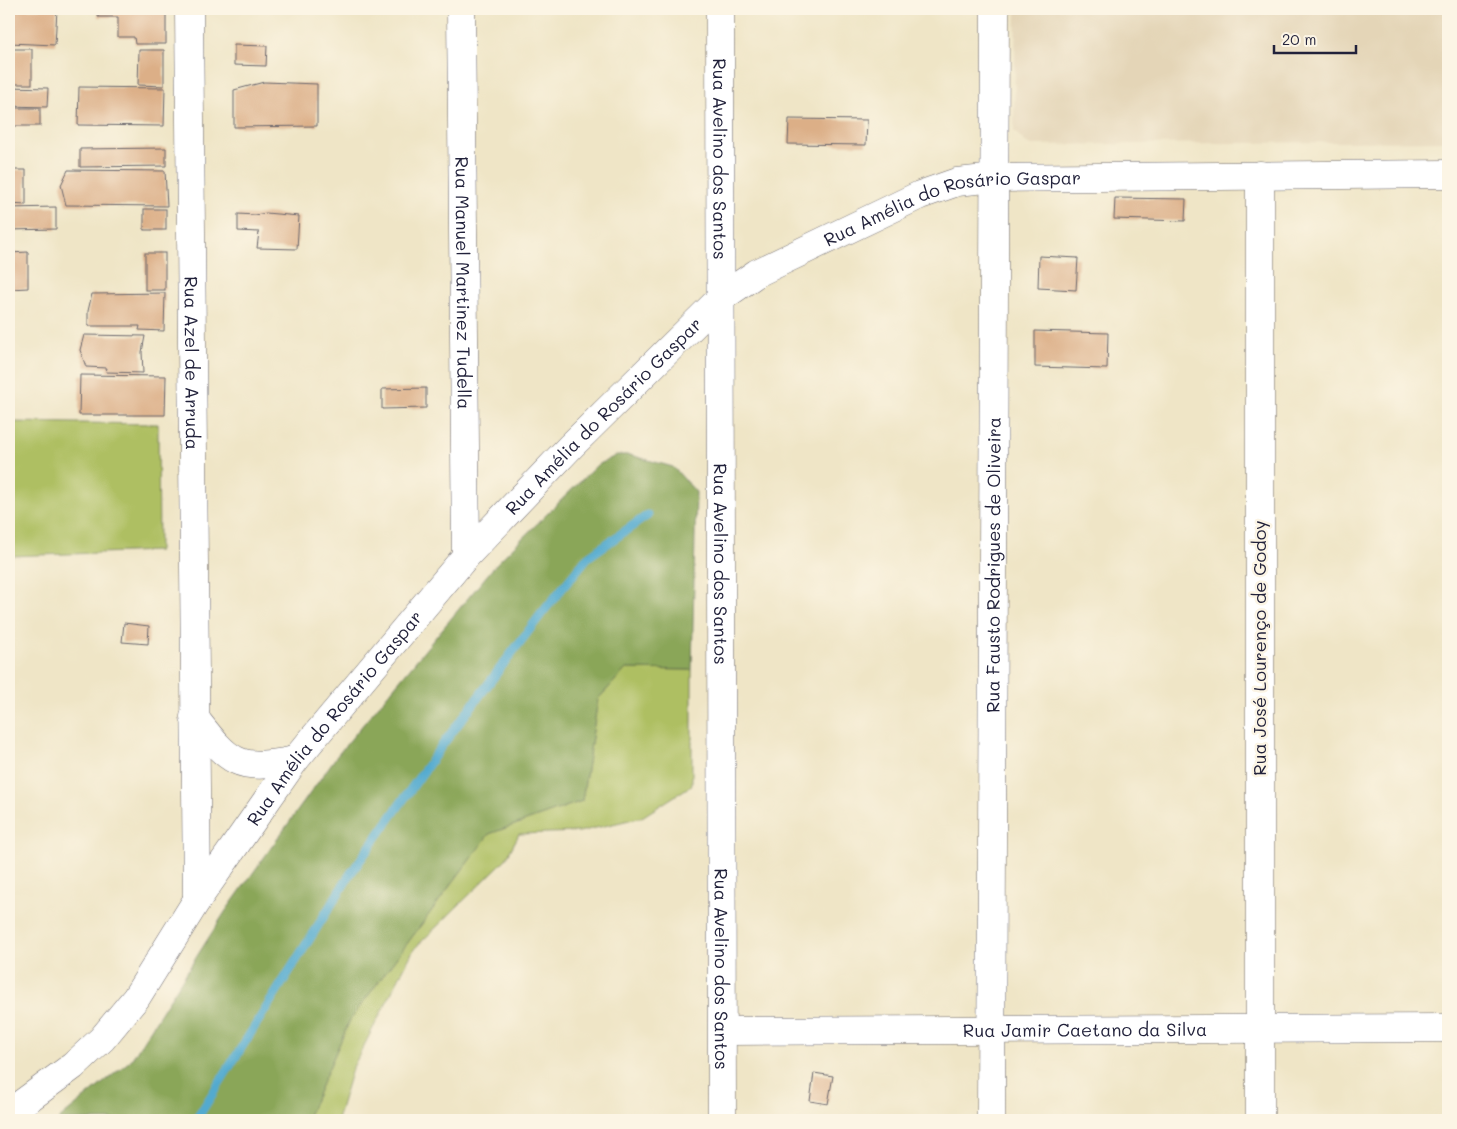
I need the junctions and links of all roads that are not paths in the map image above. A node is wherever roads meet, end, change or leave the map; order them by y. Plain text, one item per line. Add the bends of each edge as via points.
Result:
1 (189, 9) edge
2 (461, 9) edge
3 (720, 9) edge
4 (995, 9) edge
5 (1448, 174) edge
6 (1260, 175) junction
7 (994, 178) junction
8 (721, 298) junction
9 (466, 556) junction
10 (194, 717) junction
11 (295, 760) junction
12 (197, 900) junction
13 (1448, 1028) edge
14 (992, 1030) junction
15 (1259, 1030) junction
16 (723, 1031) junction
17 (9, 1112) edge
18 (722, 1120) edge
19 (991, 1120) edge
20 (1260, 1120) edge

1 - 10 street, Rua Azel de Arruda
2 - 9 street, Rua Manuel Martinez Tudella
3 - 8 street, Rua Avelino dos Santos
4 - 7 street, Rua Fausto Rodrigues de Oliveira
5 - 6 street, Rua Amélia do Rosário Gaspar
6 - 7 street, Rua Amélia do Rosário Gaspar
6 - 15 street, Rua José Lourenço de Godoy
7 - 8 street, Rua Amélia do Rosário Gaspar via 957,182 920,196 756,273
7 - 14 street, Rua Fausto Rodrigues de Oliveira
8 - 9 street, Rua Amélia do Rosário Gaspar via 571,446
8 - 16 street, Rua Avelino dos Santos
9 - 11 street, Rua Amélia do Rosário Gaspar
10 - 11 street via 217,748 235,761 265,766
10 - 12 street, Rua Azel de Arruda
11 - 12 street, Rua Amélia do Rosário Gaspar
12 - 17 street, Rua Amélia do Rosário Gaspar via 136,998 102,1039 73,1066
13 - 15 street, Rua Jamir Caetano da Silva
14 - 15 street, Rua Jamir Caetano da Silva
14 - 16 street, Rua Jamir Caetano da Silva
14 - 19 street, Rua Fausto Rodrigues de Oliveira
15 - 20 street, Rua José Lourenço de Godoy
16 - 18 street, Rua Avelino dos Santos

